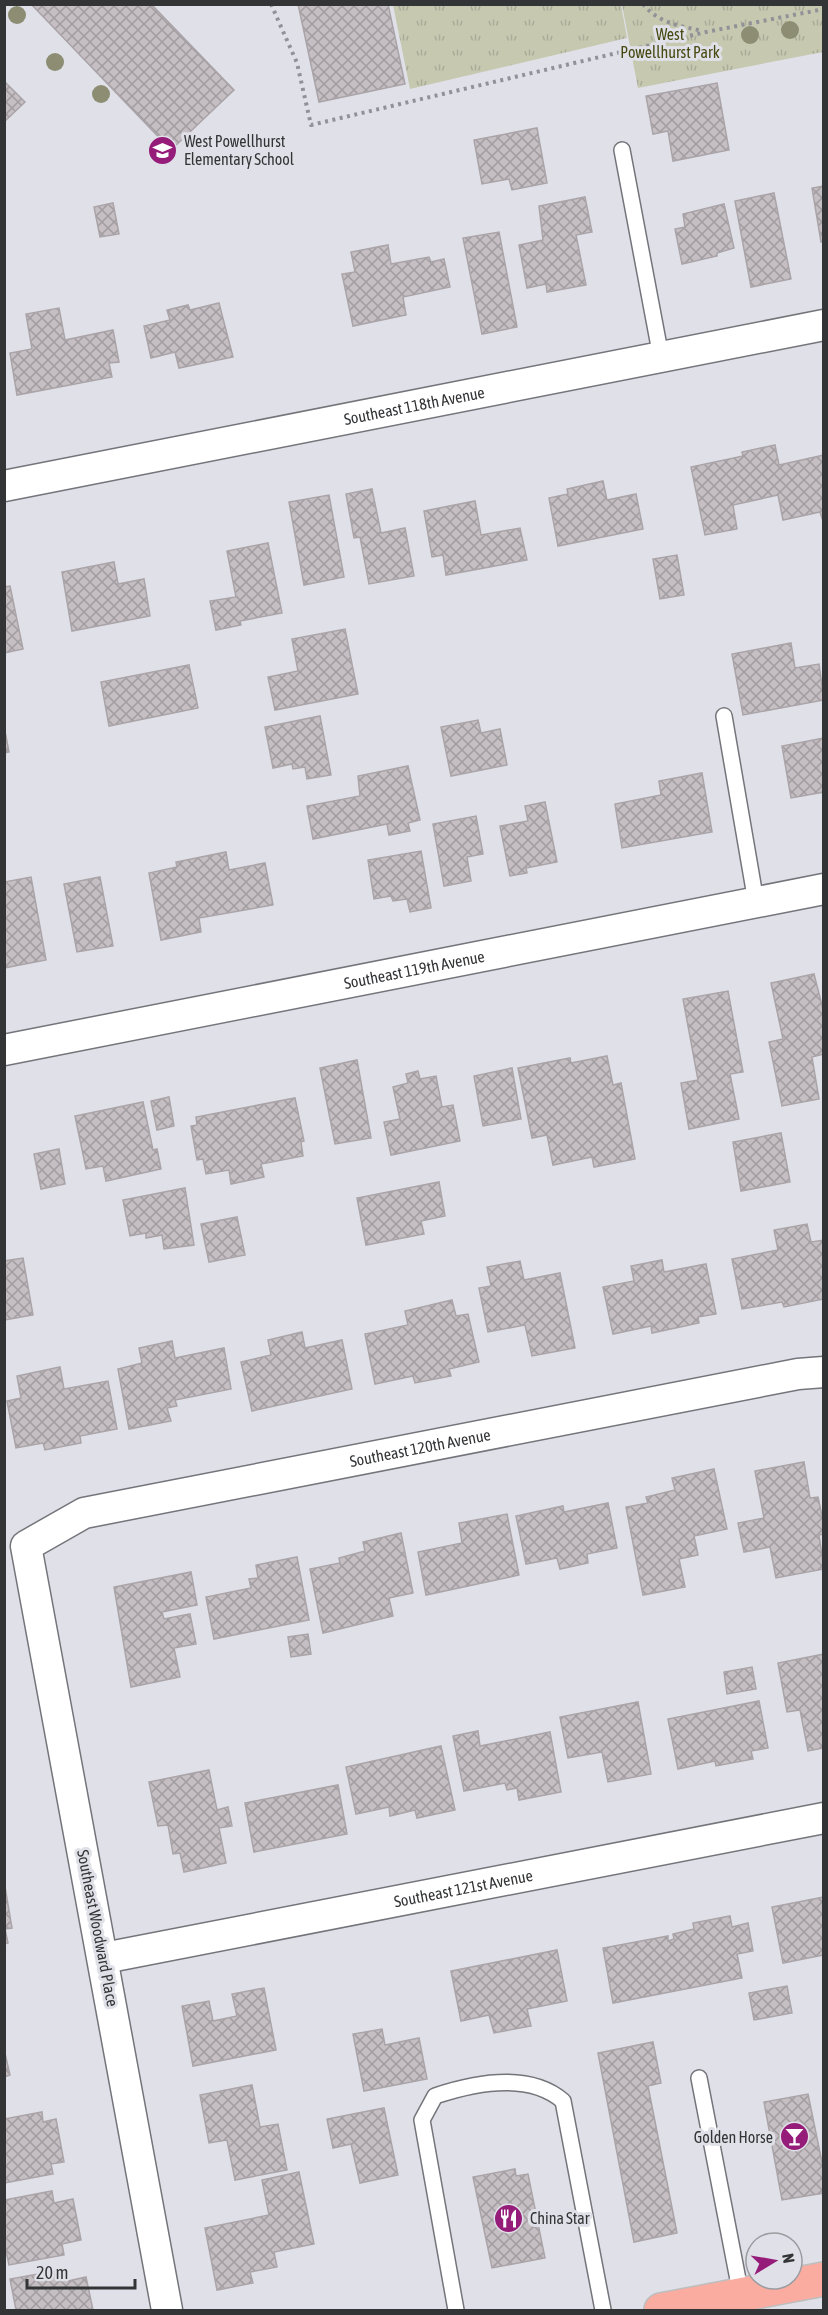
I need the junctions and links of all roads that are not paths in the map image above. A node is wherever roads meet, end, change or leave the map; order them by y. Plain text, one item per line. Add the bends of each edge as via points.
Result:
1 (622, 150) dead end
2 (824, 325) edge
3 (661, 357) junction
4 (4, 486) edge
5 (724, 716) dead end
6 (824, 888) edge
7 (756, 902) junction
8 (4, 1050) edge
9 (824, 1372) edge
10 (26, 1546) joint
11 (824, 1818) edge
12 (104, 1958) junction
13 (699, 2078) dead end
14 (824, 2279) edge
15 (741, 2295) junction
16 (167, 2310) edge
17 (456, 2310) edge
18 (603, 2310) edge
19 (661, 2310) edge

1 - 3 lane
2 - 3 street, Southeast 118th Avenue
3 - 4 street, Southeast 118th Avenue
5 - 7 lane
6 - 7 street, Southeast 119th Avenue
7 - 8 street, Southeast 119th Avenue
9 - 10 street, Southeast 120th Avenue via 84,1513
10 - 12 street, Southeast Woodward Place
11 - 12 street, Southeast 121st Avenue
12 - 16 street, Southeast Woodward Place
13 - 15 lane
14 - 15 main road
15 - 19 main road
17 - 18 lane via 422,2120 435,2096 459,2088 525,2084 551,2091 563,2102

